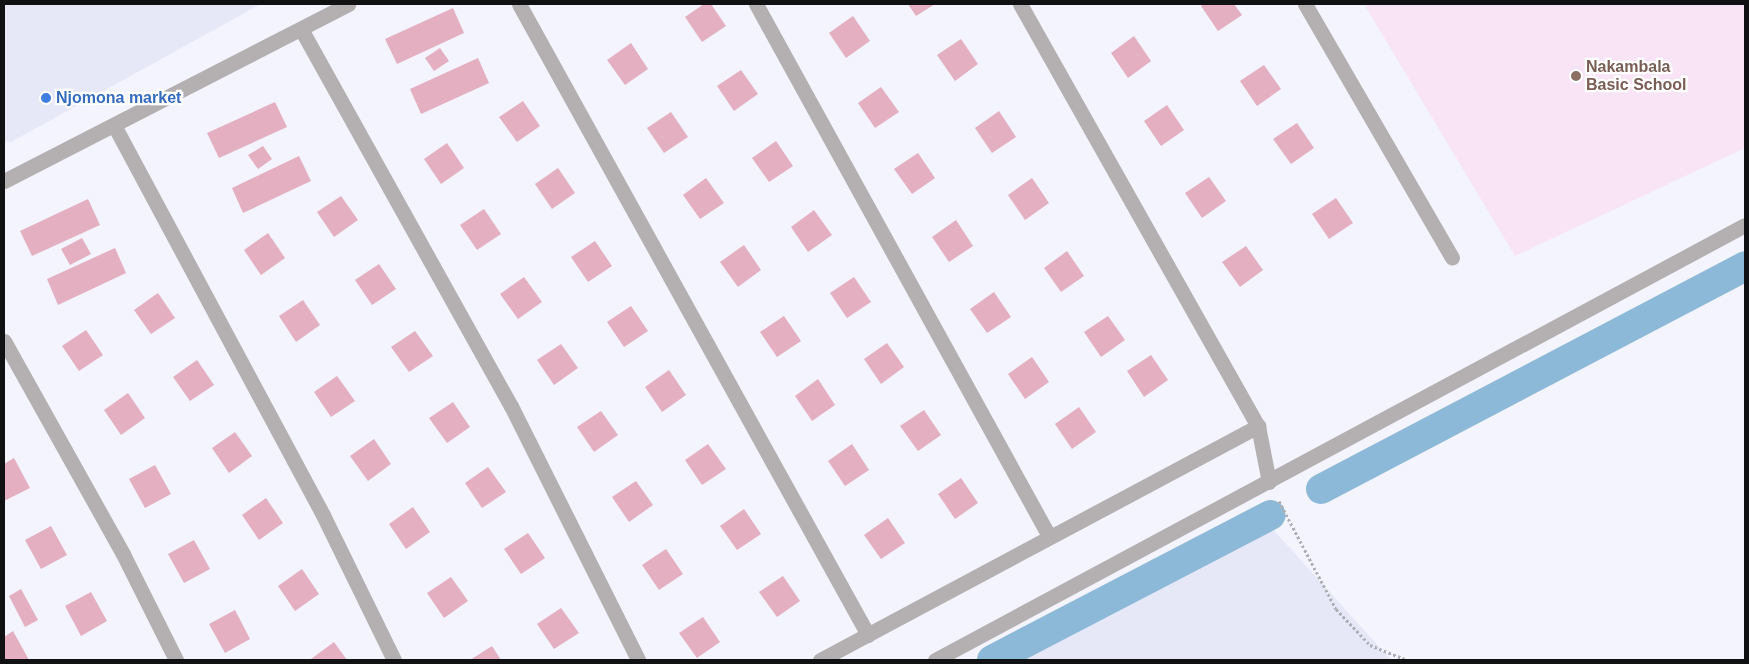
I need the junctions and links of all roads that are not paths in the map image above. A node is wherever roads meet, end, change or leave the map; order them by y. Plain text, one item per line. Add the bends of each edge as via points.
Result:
1 (348, 4) edge
2 (519, 4) edge
3 (756, 4) edge
4 (1020, 4) edge
5 (1305, 4) edge
6 (301, 29) junction
7 (115, 127) junction
8 (4, 181) edge
9 (1745, 225) edge
10 (1452, 258) dead end
11 (4, 341) edge
12 (1258, 426) junction
13 (1269, 482) junction
14 (1049, 536) junction
15 (868, 635) junction
16 (176, 660) edge
17 (394, 660) edge
18 (638, 660) edge
19 (820, 660) edge
20 (935, 660) edge

1 - 6 lane
2 - 15 lane
3 - 14 lane
4 - 12 lane
5 - 10 lane
6 - 7 lane
6 - 18 lane via 511,406
7 - 8 lane
7 - 17 lane via 323,515
9 - 13 lane
11 - 16 lane via 123,554
12 - 13 lane
12 - 14 lane
13 - 20 lane
14 - 15 lane
15 - 19 lane

